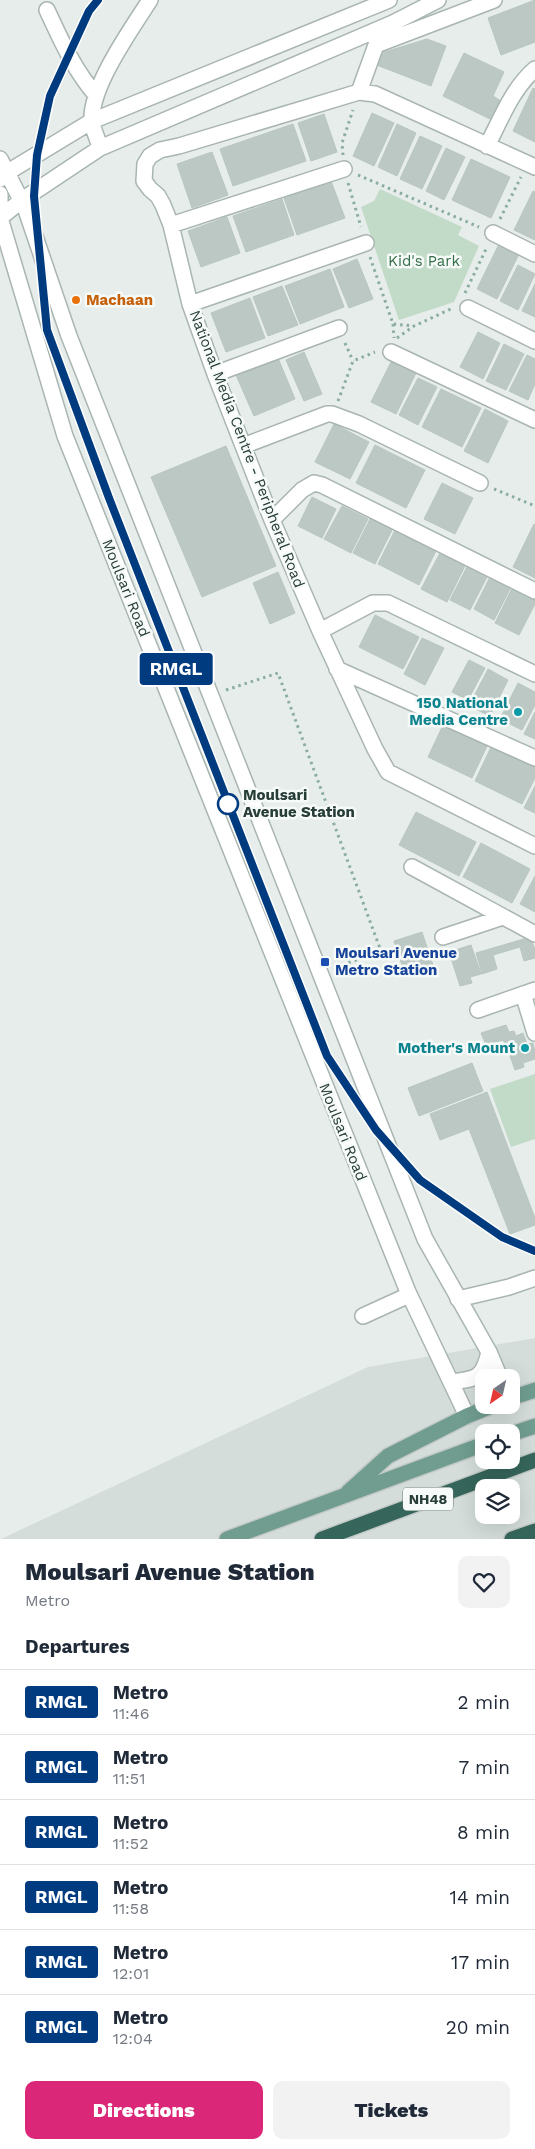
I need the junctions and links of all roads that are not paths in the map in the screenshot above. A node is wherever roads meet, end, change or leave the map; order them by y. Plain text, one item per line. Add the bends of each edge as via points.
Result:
1 (150, 0) edge
2 (389, 0) edge
3 (438, 0) edge
4 (494, 0) edge
5 (47, 10) dead end
6 (533, 75) edge
7 (359, 92) junction
8 (96, 95) junction
9 (92, 121) junction
10 (487, 146) junction
11 (100, 148) junction
12 (0, 159) edge
13 (535, 167) edge
14 (344, 169) road end
15 (4, 176) edge
16 (0, 194) edge
17 (22, 200) junction
18 (0, 218) edge
19 (171, 225) junction
20 (493, 233) road end
21 (366, 243) road end
22 (535, 254) edge
23 (190, 304) junction
24 (468, 308) dead end
25 (339, 328) dead end
26 (535, 341) edge
27 (393, 346) road end
28 (215, 374) junction
29 (535, 420) edge
30 (243, 446) junction
31 (480, 483) road end
32 (272, 520) junction
33 (535, 591) edge
34 (320, 631) junction
35 (338, 669) junction
36 (535, 674) edge
37 (535, 758) edge
38 (535, 846) edge
39 (412, 867) dead end
40 (503, 917) junction
41 (535, 934) edge
42 (443, 937) dead end
43 (529, 992) edge
44 (478, 1010) dead end
45 (535, 1033) edge
46 (535, 1278) edge
47 (409, 1295) junction
48 (458, 1300) junction
49 (363, 1316) dead end
50 (489, 1352) junction
51 (496, 1369) edge
52 (451, 1382) junction
53 (535, 1390) edge
54 (520, 1395) edge
55 (475, 1413) edge
56 (467, 1416) junction
57 (535, 1426) edge
58 (520, 1431) edge
59 (475, 1447) edge
60 (535, 1460) edge
61 (341, 1498) junction
62 (535, 1531) edge
63 (227, 1539) edge
64 (322, 1539) edge
65 (512, 1539) edge

1 - 8 street via 115,56
2 - 9 street
3 - 11 street
4 - 7 street via 376,44
5 - 8 street via 72,62
6 - 10 street via 514,93
7 - 10 street via 375,94
7 - 19 street, National Media Centre - Peripheral Road via 160,150 150,156 145,164 144,181 158,196
8 - 9 street
9 - 11 street
9 - 15 street
10 - 13 street
11 - 17 street
12 - 15 street
14 - 19 street
15 - 17 street
16 - 18 street, Moulsari Road
17 - 18 street
17 - 48 street via 69,336 425,1239
18 - 47 street, Moulsari Road via 65,436
19 - 23 street, National Media Centre - Peripheral Road
20 - 22 street
21 - 23 street
23 - 28 street, National Media Centre - Peripheral Road
24 - 26 street
25 - 28 street
27 - 29 street
28 - 30 street, National Media Centre - Peripheral Road
30 - 31 street via 332,414
30 - 32 street, National Media Centre - Peripheral Road
32 - 33 street via 302,490 314,483 322,485
32 - 34 street, National Media Centre - Peripheral Road
34 - 35 street, National Media Centre - Peripheral Road
34 - 36 street via 373,603 388,603
35 - 37 street
35 - 38 street, National Media Centre - Peripheral Road via 388,772
39 - 40 street
40 - 41 street
40 - 42 street
43 - 44 street
43 - 45 street
46 - 48 street
47 - 49 street
47 - 52 street, Moulsari Road
48 - 50 street
50 - 51 street
50 - 52 street via 485,1368 478,1375
52 - 56 street, Moulsari Road
53 - 54 main road
55 - 56 main road
56 - 61 main road via 388,1456
57 - 58 main road
59 - 61 main road
60 - 64 highway, NH48
61 - 63 main road
62 - 65 highway

